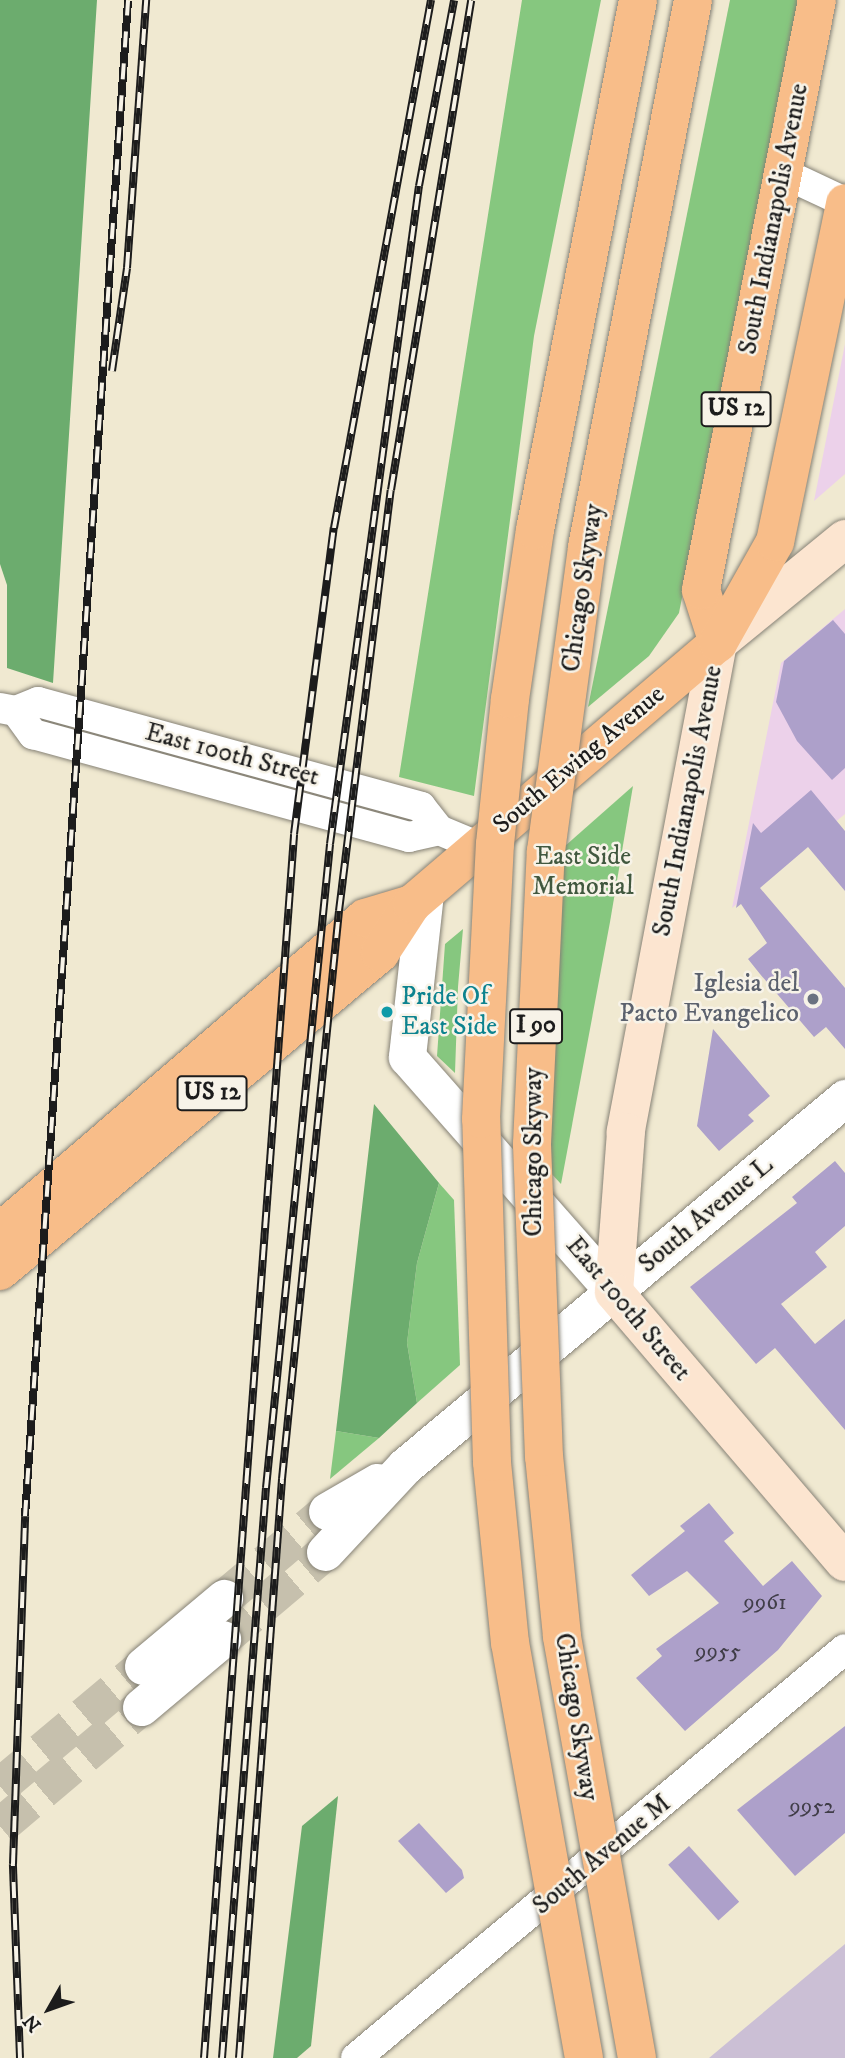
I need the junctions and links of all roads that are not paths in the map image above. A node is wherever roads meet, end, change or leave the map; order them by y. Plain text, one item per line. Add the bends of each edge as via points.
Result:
1 (638, 0) edge
2 (692, 0) edge
3 (817, 0) edge
4 (783, 173) junction
5 (845, 202) edge
6 (845, 539) edge
7 (718, 643) junction
8 (8, 710) edge
9 (477, 846) junction
10 (418, 898) junction
11 (845, 1098) edge
12 (0, 1232) edge
13 (0, 1271) edge
14 (614, 1292) junction
15 (405, 1466) junction
16 (327, 1511) tunnel mouth
17 (325, 1552) tunnel mouth
18 (845, 1562) edge
19 (224, 1598) tunnel mouth
20 (222, 1639) tunnel mouth
21 (845, 1649) edge
22 (143, 1666) tunnel mouth
23 (141, 1707) tunnel mouth
24 (356, 2058) edge
25 (584, 2058) edge
26 (637, 2058) edge

1 - 25 main road, Chicago Skyway / I 90, bridge via 535,530 510,699 495,844 481,1119 491,1448 510,1643
2 - 26 main road, Chicago Skyway / I 90, bridge via 587,547 546,851 532,1144 544,1443 562,1636
3 - 4 main road, South Indianapolis Avenue / US 12
4 - 5 street
4 - 7 main road, South Indianapolis Avenue / US 12 via 701,590
5 - 7 main road, South Indianapolis Avenue / US 12 via 775,542
6 - 7 main road, South Ewing Avenue
7 - 9 main road, South Ewing Avenue / US 12
7 - 14 main road, South Indianapolis Avenue via 626,1132
8 - 9 street, East 100th Street via 33,734 409,837 439,830
9 - 10 main road, South Ewing Avenue / US 12
10 - 12 main road, South Ewing Avenue / US 12 via 365,918
10 - 13 main road, South Ewing Avenue / US 12 via 380,953
10 - 14 street, East 100th Street via 407,1057
11 - 14 street, South Avenue L
14 - 15 street, South Avenue L
14 - 18 main road, East 100th Street
15 - 16 street, South Avenue L
15 - 17 street, South Avenue L
19 - 22 street
20 - 23 street
21 - 24 street, South Avenue M

